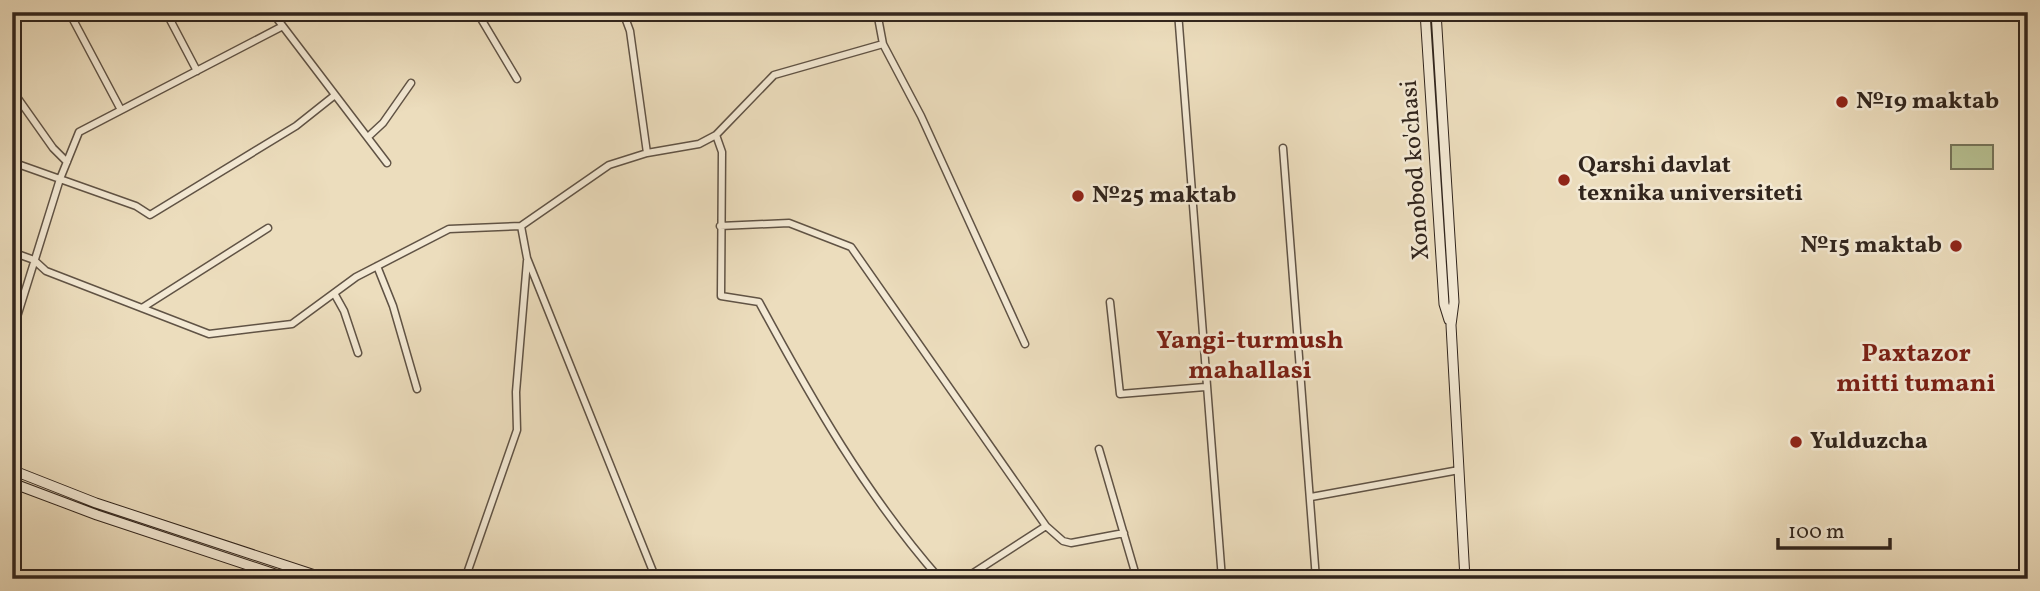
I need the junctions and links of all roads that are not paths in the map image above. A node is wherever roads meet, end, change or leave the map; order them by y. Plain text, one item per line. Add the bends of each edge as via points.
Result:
1 (69, 12) edge
2 (166, 12) edge
3 (272, 12) edge
4 (477, 12) edge
5 (623, 12) edge
6 (877, 12) edge
7 (1178, 12) edge
8 (1425, 12) edge
9 (1436, 12) edge
10 (281, 26) junction
11 (883, 44) junction
12 (197, 71) junction
13 (517, 79) dead end
14 (411, 83) dead end
15 (12, 90) edge
16 (335, 95) junction
17 (121, 110) junction
18 (716, 135) junction
19 (369, 136) junction
20 (1283, 148) dead end
21 (647, 153) junction
22 (12, 162) edge
23 (67, 162) junction
24 (387, 163) dead end
25 (60, 179) junction
26 (521, 226) junction
27 (720, 226) junction
28 (268, 228) dead end
29 (12, 252) edge
30 (527, 258) junction
31 (34, 260) junction
32 (377, 266) junction
33 (334, 293) junction
34 (1110, 302) dead end
35 (142, 308) junction
36 (1451, 325) junction
37 (12, 333) edge
38 (1025, 344) dead end
39 (358, 353) dead end
40 (1205, 387) junction
41 (416, 389) dead end
42 (1099, 449) dead end
43 (12, 470) edge
44 (1459, 470) junction
45 (12, 483) edge
46 (1311, 497) junction
47 (1045, 526) junction
48 (1124, 533) junction
49 (290, 579) edge
50 (327, 579) edge
51 (465, 579) edge
52 (656, 579) edge
53 (940, 579) edge
54 (964, 579) edge
55 (1137, 579) edge
56 (1222, 579) edge
57 (1316, 579) edge
58 (1465, 579) edge

1 - 17 street
2 - 12 street
3 - 10 street
4 - 13 street
5 - 21 street via 630,31
6 - 11 street
7 - 40 street
8 - 36 main road, Xonobod ko'chasi via 1444,304
9 - 36 main road, Xonobod ko'chasi via 1454,302
10 - 12 street
10 - 16 street
11 - 18 street via 774,75
11 - 38 street via 921,116
12 - 17 street
14 - 19 street
15 - 23 street
16 - 19 street
16 - 25 street via 296,126 157,213 145,214 136,206
17 - 23 street via 79,132
18 - 21 street via 699,144
18 - 27 street via 722,152
19 - 24 street
20 - 46 street
21 - 26 street via 609,165
22 - 25 street
23 - 25 street
25 - 31 street
26 - 30 street
26 - 32 street via 449,229
27 - 47 street via 789,223 851,247
27 - 53 street via 721,296 759,302 846,455
28 - 35 street
29 - 31 street
30 - 51 street via 517,430
30 - 52 street
31 - 35 street via 46,271
31 - 37 street
32 - 33 street
32 - 41 street
33 - 35 street via 292,324 209,334
33 - 39 street
34 - 40 street via 1120,394
36 - 44 main road, Xonobod ko'chasi
40 - 56 street
42 - 48 street
43 - 50 main road via 96,503
44 - 46 street
44 - 58 main road, Xonobod ko'chasi
45 - 49 main road
46 - 57 street
47 - 48 street via 1071,543
47 - 54 street
48 - 55 street

